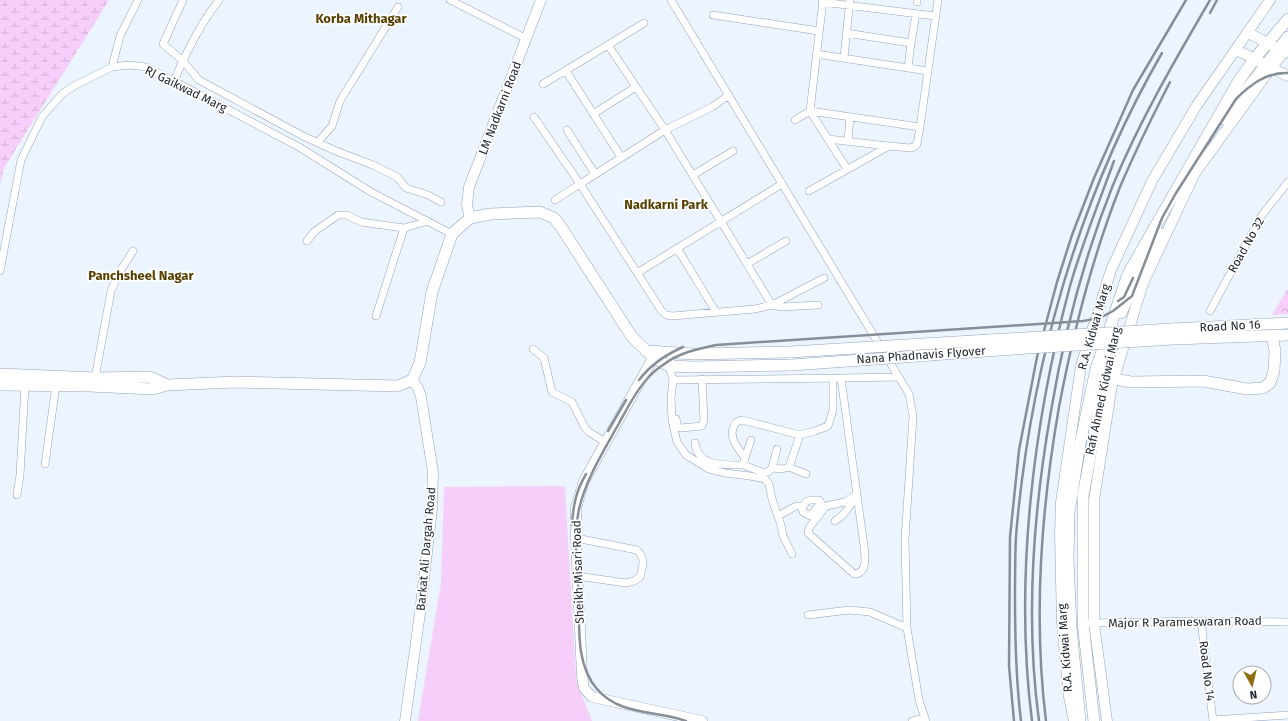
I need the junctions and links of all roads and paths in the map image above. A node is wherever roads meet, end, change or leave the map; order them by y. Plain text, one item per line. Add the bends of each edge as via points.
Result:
1 (138, 0) edge
2 (183, 0) edge
3 (218, 0) edge
4 (450, 0) edge
5 (541, 0) edge
6 (671, 0) edge
7 (938, 0) edge
8 (1270, 0) edge
9 (822, 1) edge
10 (850, 3) edge
11 (398, 7) dead end
12 (916, 14) junction
13 (712, 15) dead end
14 (935, 16) junction
15 (1288, 19) edge
16 (644, 23) dead end
17 (819, 31) junction
18 (1247, 32) junction
19 (846, 33) junction
20 (1288, 37) edge
21 (527, 39) junction
22 (911, 43) junction
23 (608, 45) junction
24 (1281, 49) edge
25 (1235, 50) junction
26 (816, 54) junction
27 (844, 58) junction
28 (1255, 58) junction
29 (183, 61) junction
30 (1268, 66) junction
31 (112, 67) junction
32 (908, 68) junction
33 (566, 71) junction
34 (928, 71) junction
35 (1288, 76) edge
36 (174, 81) junction
37 (543, 84) dead end
38 (636, 87) junction
39 (729, 94) junction
40 (810, 111) junction
41 (593, 114) junction
42 (534, 116) dead end
43 (850, 117) junction
44 (795, 120) dead end
45 (920, 127) junction
46 (566, 130) dead end
47 (665, 130) junction
48 (828, 139) junction
49 (848, 141) junction
50 (318, 142) junction
51 (888, 146) junction
52 (733, 151) dead end
53 (621, 157) junction
54 (847, 169) junction
55 (595, 174) junction
56 (693, 175) junction
57 (1288, 182) edge
58 (580, 184) junction
59 (782, 184) junction
60 (809, 190) dead end
61 (555, 200) dead end
62 (441, 202) dead end
63 (470, 218) junction
64 (428, 221) junction
65 (721, 221) junction
66 (404, 228) junction
67 (452, 234) junction
68 (307, 241) dead end
69 (786, 241) dead end
70 (678, 248) junction
71 (133, 251) dead end
72 (747, 264) junction
73 (0, 271) edge
74 (637, 273) junction
75 (824, 278) dead end
76 (772, 305) junction
77 (818, 306) dead end
78 (1210, 311) dead end
79 (716, 312) junction
80 (376, 316) dead end
81 (1288, 323) edge
82 (1173, 334) junction
83 (1288, 335) edge
84 (1272, 336) junction
85 (533, 349) dead end
86 (673, 352) junction
87 (652, 353) junction
88 (669, 366) junction
89 (1081, 366) junction
90 (0, 374) edge
91 (1105, 374) junction
92 (898, 377) junction
93 (95, 378) junction
94 (832, 378) junction
95 (841, 378) junction
96 (702, 379) junction
97 (412, 380) junction
98 (675, 380) junction
99 (0, 385) edge
100 (25, 385) junction
101 (56, 385) junction
102 (167, 385) junction
103 (828, 426) junction
104 (800, 435) junction
105 (826, 436) dead end
106 (751, 440) dead end
107 (605, 442) junction
108 (696, 443) dead end
109 (777, 449) dead end
110 (745, 458) junction
111 (45, 464) dead end
112 (743, 466) junction
113 (789, 467) junction
114 (772, 468) junction
115 (806, 474) dead end
116 (857, 494) junction
117 (16, 495) dead end
118 (800, 507) dead end
119 (778, 516) junction
120 (835, 521) dead end
121 (576, 538) junction
122 (792, 554) dead end
123 (577, 576) junction
124 (808, 615) dead end
125 (1200, 621) junction
126 (1288, 622) edge
127 (1083, 623) junction
128 (1094, 623) junction
129 (1066, 624) junction
130 (907, 628) junction
131 (1288, 715) edge
132 (926, 720) edge
133 (405, 721) edge
134 (702, 721) edge
135 (912, 721) edge
136 (1074, 721) edge
137 (1080, 721) edge
138 (1094, 721) edge
139 (1107, 721) edge
140 (1213, 721) edge

1 - 31 street via 120,36
2 - 29 street via 162,44
3 - 29 street via 204,19
4 - 21 street
5 - 21 street, LM Nadkarni Road
6 - 39 street
7 - 14 street
8 - 18 street, R.A. Kidwai Marg
9 - 10 street
9 - 17 street
10 - 12 street
10 - 19 street
11 - 50 street via 340,101 332,126
12 - 14 street
12 - 22 street
13 - 17 street
14 - 34 street
15 - 24 main road
16 - 23 street
17 - 26 street
18 - 24 street
18 - 25 street, R.A. Kidwai Marg
19 - 22 street
19 - 27 street
20 - 24 main road, Rafi Ahmed Kidwai Marg
21 - 63 street, LM Nadkarni Road via 469,187 467,205
22 - 32 street
23 - 33 street
23 - 38 street
24 - 28 main road
24 - 30 main road, Rafi Ahmed Kidwai Marg
25 - 28 street
25 - 89 street, R.A. Kidwai Marg via 1197,105 1152,181 1111,270
26 - 27 street
26 - 40 street
27 - 32 street
28 - 30 street
28 - 91 main road via 1238,82 1128,274
29 - 36 street
29 - 50 street via 199,80
30 - 35 street
30 - 91 main road, Rafi Ahmed Kidwai Marg via 1223,119 1171,206 1118,320
31 - 36 street, RJ Gaikwad Marg via 146,67
31 - 73 street, RJ Gaikwad Marg via 62,94 42,117 22,160
32 - 34 street
33 - 37 street
33 - 41 street
34 - 45 street
36 - 64 street, RJ Gaikwad Marg via 300,148 371,192
38 - 41 street
38 - 47 street
39 - 47 street via 712,107
39 - 59 street
40 - 43 street
40 - 44 street
40 - 48 street
41 - 53 street
42 - 58 street
43 - 45 street
43 - 49 street
45 - 51 street via 917,144 914,146
46 - 55 street
47 - 53 street
47 - 56 street
48 - 49 street
48 - 54 street
49 - 51 street
50 - 62 street via 373,165 397,178 406,188
51 - 54 street
52 - 56 street
53 - 55 street
54 - 60 street
55 - 58 street
56 - 65 street
57 - 78 street, Road No 32 via 1262,215
58 - 61 street
58 - 74 street
59 - 65 street
59 - 92 street
63 - 67 main road
63 - 87 main road via 490,214 540,212 554,218 632,337
64 - 66 street
64 - 67 street, RJ Gaikwad Marg
65 - 70 street
65 - 72 street
66 - 68 street via 361,222 347,215 338,215 314,232
66 - 80 street
67 - 97 main road via 432,292 420,363
69 - 72 street
70 - 74 street
70 - 79 street
71 - 93 street via 111,291
72 - 76 street
74 - 79 street via 666,314 672,316
75 - 76 street
76 - 77 street
76 - 79 street
81 - 82 main road, Road No 16
82 - 84 main road, Road No 16
82 - 86 main road, Nana Phadnavis Flyover, bridge via 790,352
82 - 88 main road, Nana Phadnavis Flyover, bridge via 792,365
83 - 84 main road, Road No 16
84 - 91 main road via 1275,351 1274,371 1270,383 1262,388 1246,389 1203,381 1131,382
85 - 107 street via 544,358 552,392 572,402 585,428
86 - 87 main road
86 - 88 street
87 - 88 main road
87 - 107 street, Sheikh Misari Road
88 - 98 street
89 - 91 street
89 - 129 street, R.A. Kidwai Marg via 1061,502 1060,534
90 - 93 main road
91 - 127 main road, Rafi Ahmed Kidwai Marg via 1082,496
91 - 128 street via 1112,386 1094,500
91 - 129 main road via 1079,449 1069,513
92 - 95 street
92 - 130 street via 909,394 913,416 905,540
93 - 102 main road via 150,377
94 - 95 street
94 - 96 street
94 - 103 street via 833,410
95 - 116 street
96 - 98 street
96 - 98 street via 704,423 700,427 681,428 678,427 675,410
97 - 102 main road via 398,386 235,382
97 - 133 street, Barkat Ali Dargah Road via 421,397 433,472 432,509
98 - 119 street via 671,397 672,420 677,442 686,455 709,469 724,474 765,479 770,484
99 - 100 main road
100 - 101 main road
100 - 117 street via 20,475
101 - 102 main road via 153,389
101 - 111 street
103 - 104 street
103 - 105 street
104 - 110 street via 738,420 732,439
104 - 113 street
106 - 110 street
107 - 121 street, Sheikh Misari Road via 581,488 576,508
108 - 112 street via 696,451 700,456 712,463
109 - 114 street
110 - 112 street
112 - 114 street via 765,473
113 - 114 street
113 - 115 street
116 - 116 street via 866,561 861,572 854,574 808,533 826,506 845,502
116 - 120 street via 850,506
118 - 119 street
119 - 122 street via 783,536
121 - 123 street, Sheikh Misari Road
121 - 123 street via 637,550 644,562 640,577 626,583
123 - 134 street, Sheikh Misari Road via 584,688 592,697
124 - 130 street via 849,610 870,612
125 - 126 street, Major R Parameswaran Road
125 - 128 street, Major R Parameswaran Road
125 - 140 street, Road No 14
127 - 128 street, Major R Parameswaran Road
127 - 129 street, Major R Parameswaran Road
127 - 138 main road, Rafi Ahmed Kidwai Marg
128 - 139 street
129 - 136 street, R.A. Kidwai Marg via 1069,697
129 - 137 main road
130 - 132 street
131 - 140 street
132 - 135 street

